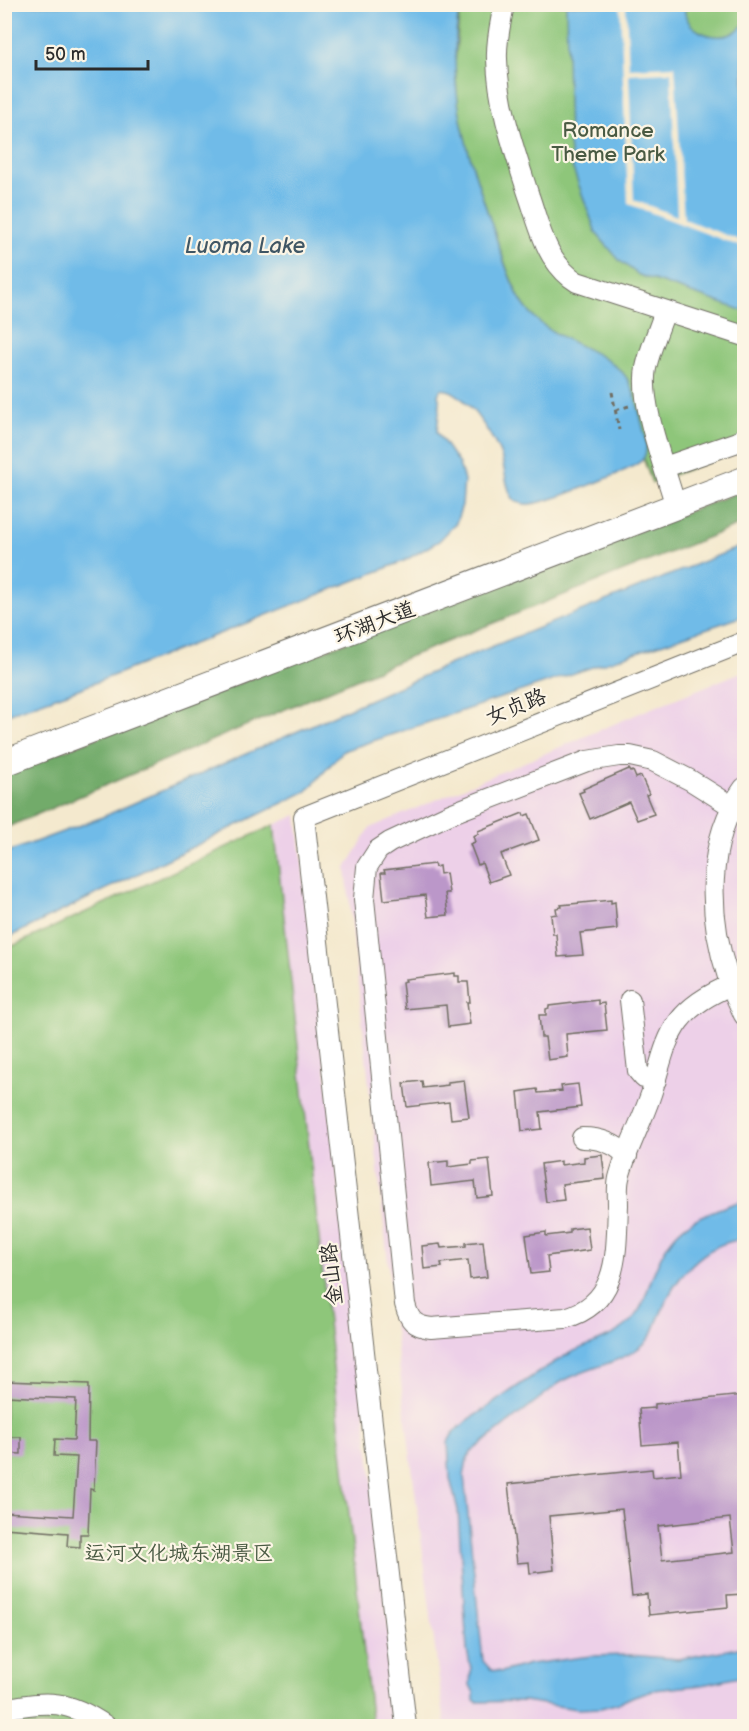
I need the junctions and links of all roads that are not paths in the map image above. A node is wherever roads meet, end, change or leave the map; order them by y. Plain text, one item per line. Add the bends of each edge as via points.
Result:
1 (504, 4) edge
2 (665, 311) junction
3 (744, 336) edge
4 (744, 437) edge
5 (665, 467) junction
6 (744, 480) edge
7 (676, 507) junction
8 (744, 642) edge
9 (4, 763) edge
10 (744, 788) edge
11 (734, 807) junction
12 (304, 817) joint
13 (731, 985) junction
14 (630, 1000) dead end
15 (744, 1015) edge
16 (656, 1080) junction
17 (582, 1138) dead end
18 (627, 1156) junction
19 (4, 1709) edge
20 (106, 1726) edge
21 (406, 1726) edge

1 - 2 street via 496,58 500,91 507,125 552,256 577,282
2 - 3 street
2 - 5 street via 644,384
4 - 5 street
5 - 7 street
6 - 7 main road, 环湖大道
7 - 9 main road, 环湖大道
8 - 12 street, 女贞路
10 - 11 street
11 - 13 street via 720,840 714,870 718,939
11 - 18 street via 667,767 642,758 619,756 587,761 450,814 378,850 367,867 364,899 405,1304 412,1321 437,1328 565,1318 587,1310 600,1297 611,1276 619,1180
12 - 21 street, 金山路
13 - 15 street
13 - 16 street via 705,998 679,1020
14 - 16 street via 638,1071 644,1078
16 - 18 street
17 - 18 street via 607,1142
19 - 20 street via 33,1703 59,1704 86,1712

